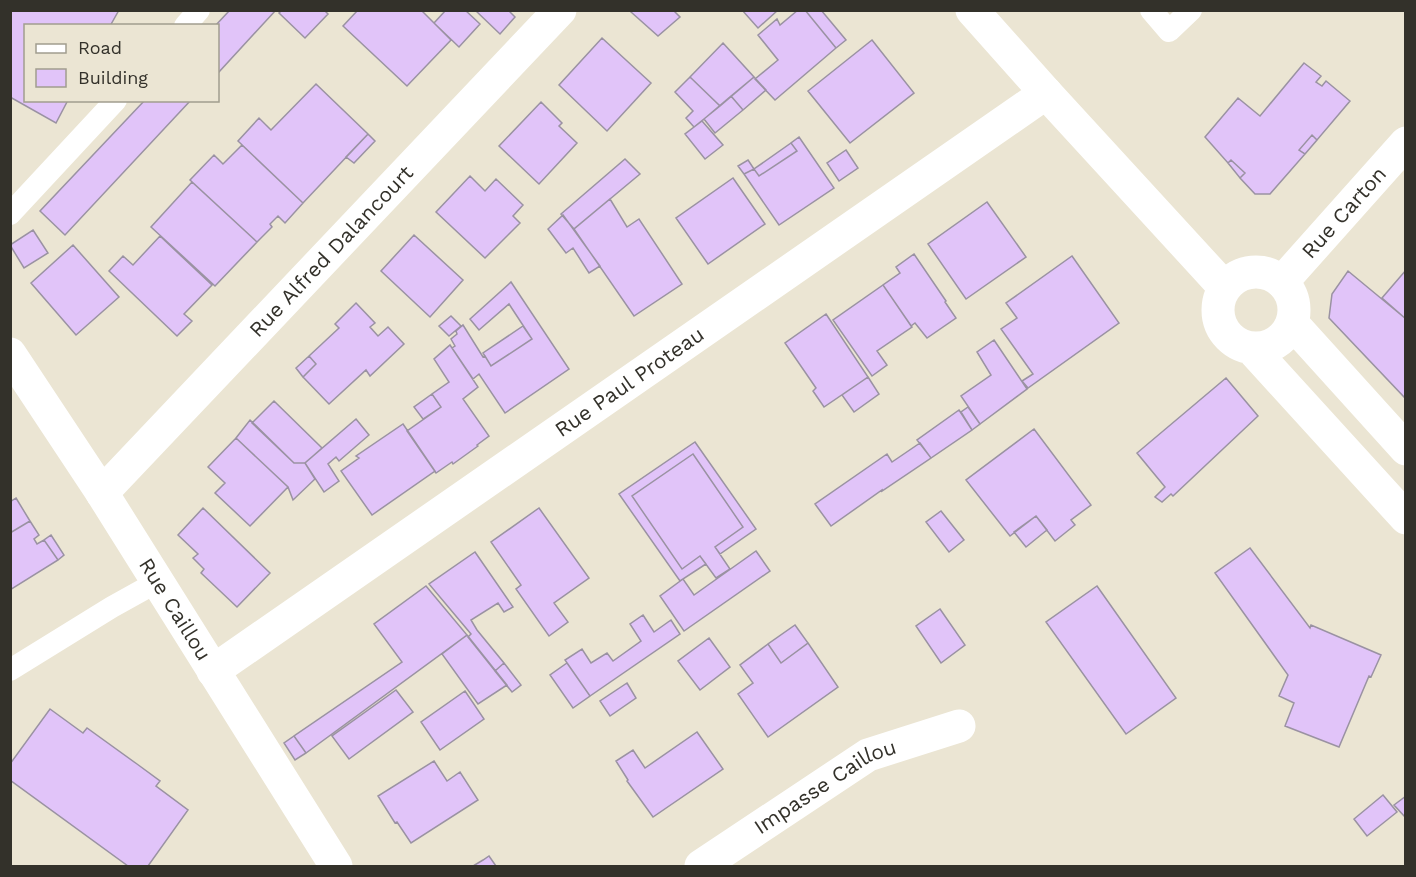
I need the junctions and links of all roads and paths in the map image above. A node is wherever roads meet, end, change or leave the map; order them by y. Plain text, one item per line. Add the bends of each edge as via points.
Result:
1 (199, 10) edge
2 (560, 10) edge
3 (972, 10) edge
4 (1151, 10) edge
5 (1191, 10) edge
6 (187, 24) edge
7 (1046, 93) junction
8 (114, 102) edge
9 (1406, 143) edge
10 (10, 214) edge
11 (1282, 282) junction
12 (1224, 288) junction
13 (1292, 323) junction
14 (1251, 348) junction
15 (10, 354) edge
16 (1344, 449) junction
17 (1406, 449) edge
18 (102, 493) junction
19 (1406, 494) edge
20 (1406, 518) edge
21 (158, 582) junction
22 (11, 670) edge
23 (213, 671) junction
24 (959, 726) dead end
25 (336, 867) edge
26 (701, 867) edge

1 - 6 lane
2 - 18 street, Rue Alfred Dalancourt
3 - 7 street
4 - 5 lane via 1169,31
7 - 12 street
7 - 23 street, Rue Paul Proteau
8 - 10 lane
9 - 11 street, Rue Carton
11 - 12 street via 1272,275 1246,273
11 - 13 street via 1294,301
12 - 14 street via 1219,300 1221,325 1228,336
13 - 14 street via 1274,344
13 - 17 street
14 - 16 street
15 - 18 street, Rue Caillou
16 - 19 lane
16 - 20 street
18 - 21 street, Rue Caillou
21 - 22 lane
21 - 23 street, Rue Caillou
23 - 25 street, Rue Caillou
24 - 26 street, Impasse Caillou via 868,755

